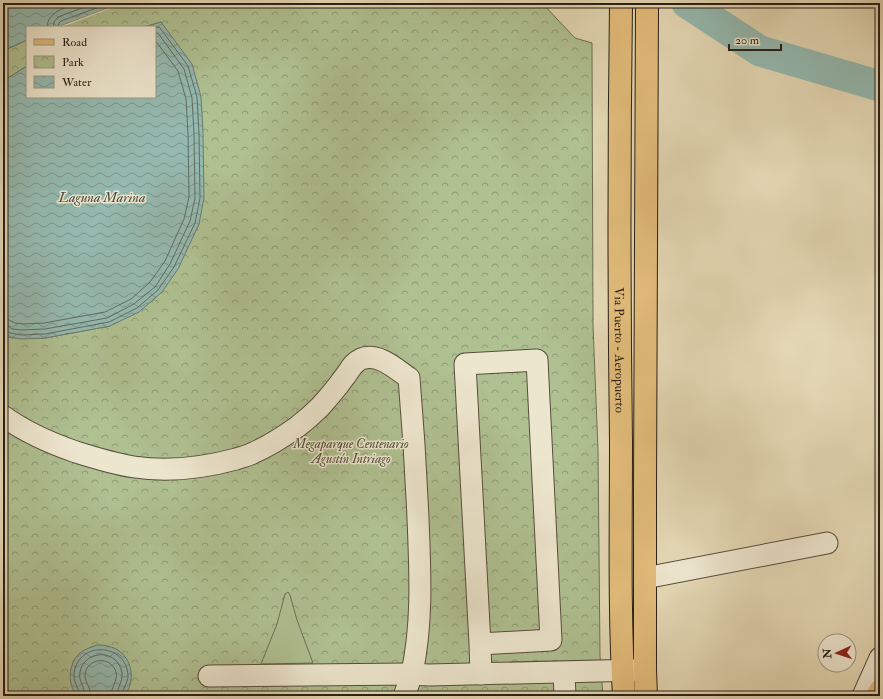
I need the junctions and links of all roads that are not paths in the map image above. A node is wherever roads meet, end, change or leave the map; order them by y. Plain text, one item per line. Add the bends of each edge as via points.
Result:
1 (621, 3) edge
2 (647, 3) edge
3 (3, 416) edge
4 (827, 543) dead end
5 (645, 578) junction
6 (480, 644) junction
7 (880, 658) edge
8 (645, 670) junction
9 (622, 671) junction
10 (564, 673) junction
11 (412, 674) junction
12 (481, 674) junction
13 (208, 676) dead end
14 (880, 691) edge
15 (404, 696) edge
16 (565, 696) edge
17 (624, 696) edge
18 (646, 696) edge
19 (863, 696) edge
20 (877, 696) edge

1 - 9 main road, Via Puerto - Aeropuerto via 619,345
2 - 5 main road, Via Puerto - Aeropuerto
3 - 11 street via 52,444 99,460 149,469 194,468 252,454 276,442 319,408 352,365 360,359 380,359 390,365 409,378 415,450 421,574 417,644
4 - 5 street
5 - 8 main road, Via Puerto - Aeropuerto
6 - 6 street via 465,364 537,360 551,640
6 - 12 street
7 - 19 street
8 - 9 street
8 - 18 main road, Via Puerto - Aeropuerto
9 - 10 street
9 - 17 main road, Via Puerto - Aeropuerto
10 - 12 street
10 - 16 street
11 - 12 street
11 - 13 street
11 - 15 street
14 - 20 main road

